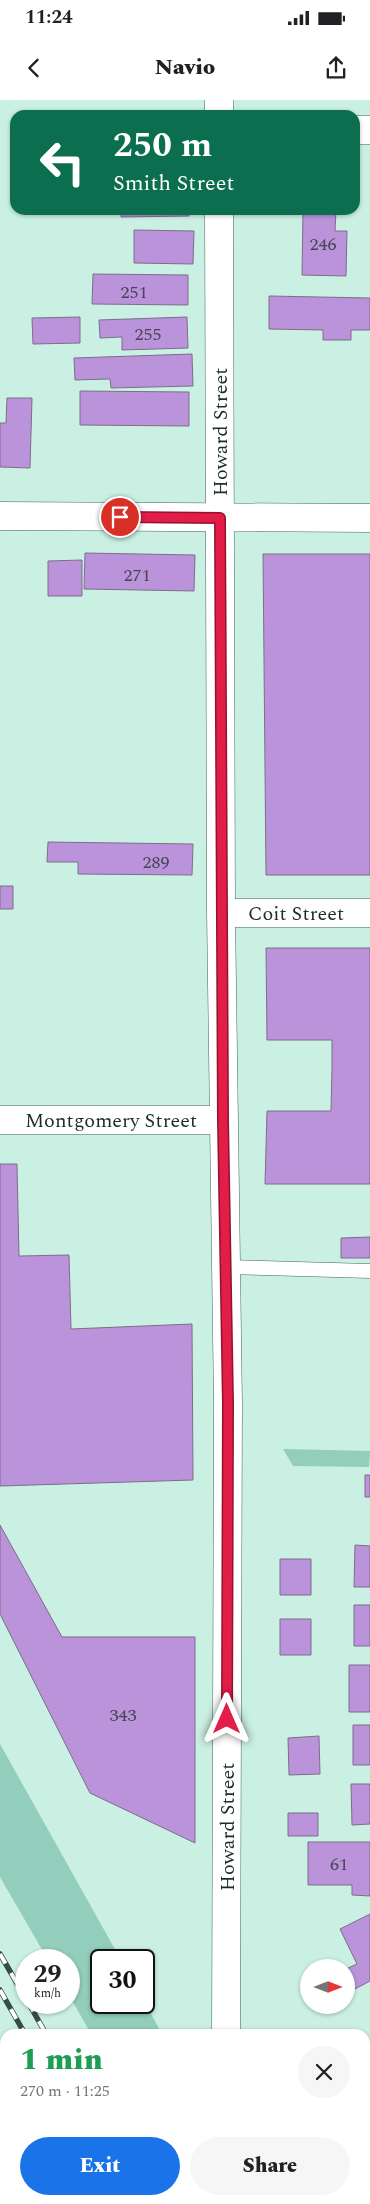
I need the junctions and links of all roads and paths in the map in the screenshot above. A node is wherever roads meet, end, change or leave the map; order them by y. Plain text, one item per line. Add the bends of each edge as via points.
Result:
1 (219, 215) edge
2 (0, 516) edge
3 (220, 518) junction
4 (370, 518) edge
5 (221, 913) junction
6 (370, 913) edge
7 (0, 1120) edge
8 (223, 1120) junction
9 (226, 1267) junction
10 (370, 1271) edge
11 (226, 2029) edge

1 - 3 street, Howard Street
2 - 3 street
3 - 4 street
3 - 5 street, Howard Street
5 - 6 street, Coit Street
5 - 8 street, Howard Street
7 - 8 street, Montgomery Street
8 - 9 street, Howard Street
9 - 10 lane
9 - 11 street, Howard Street

